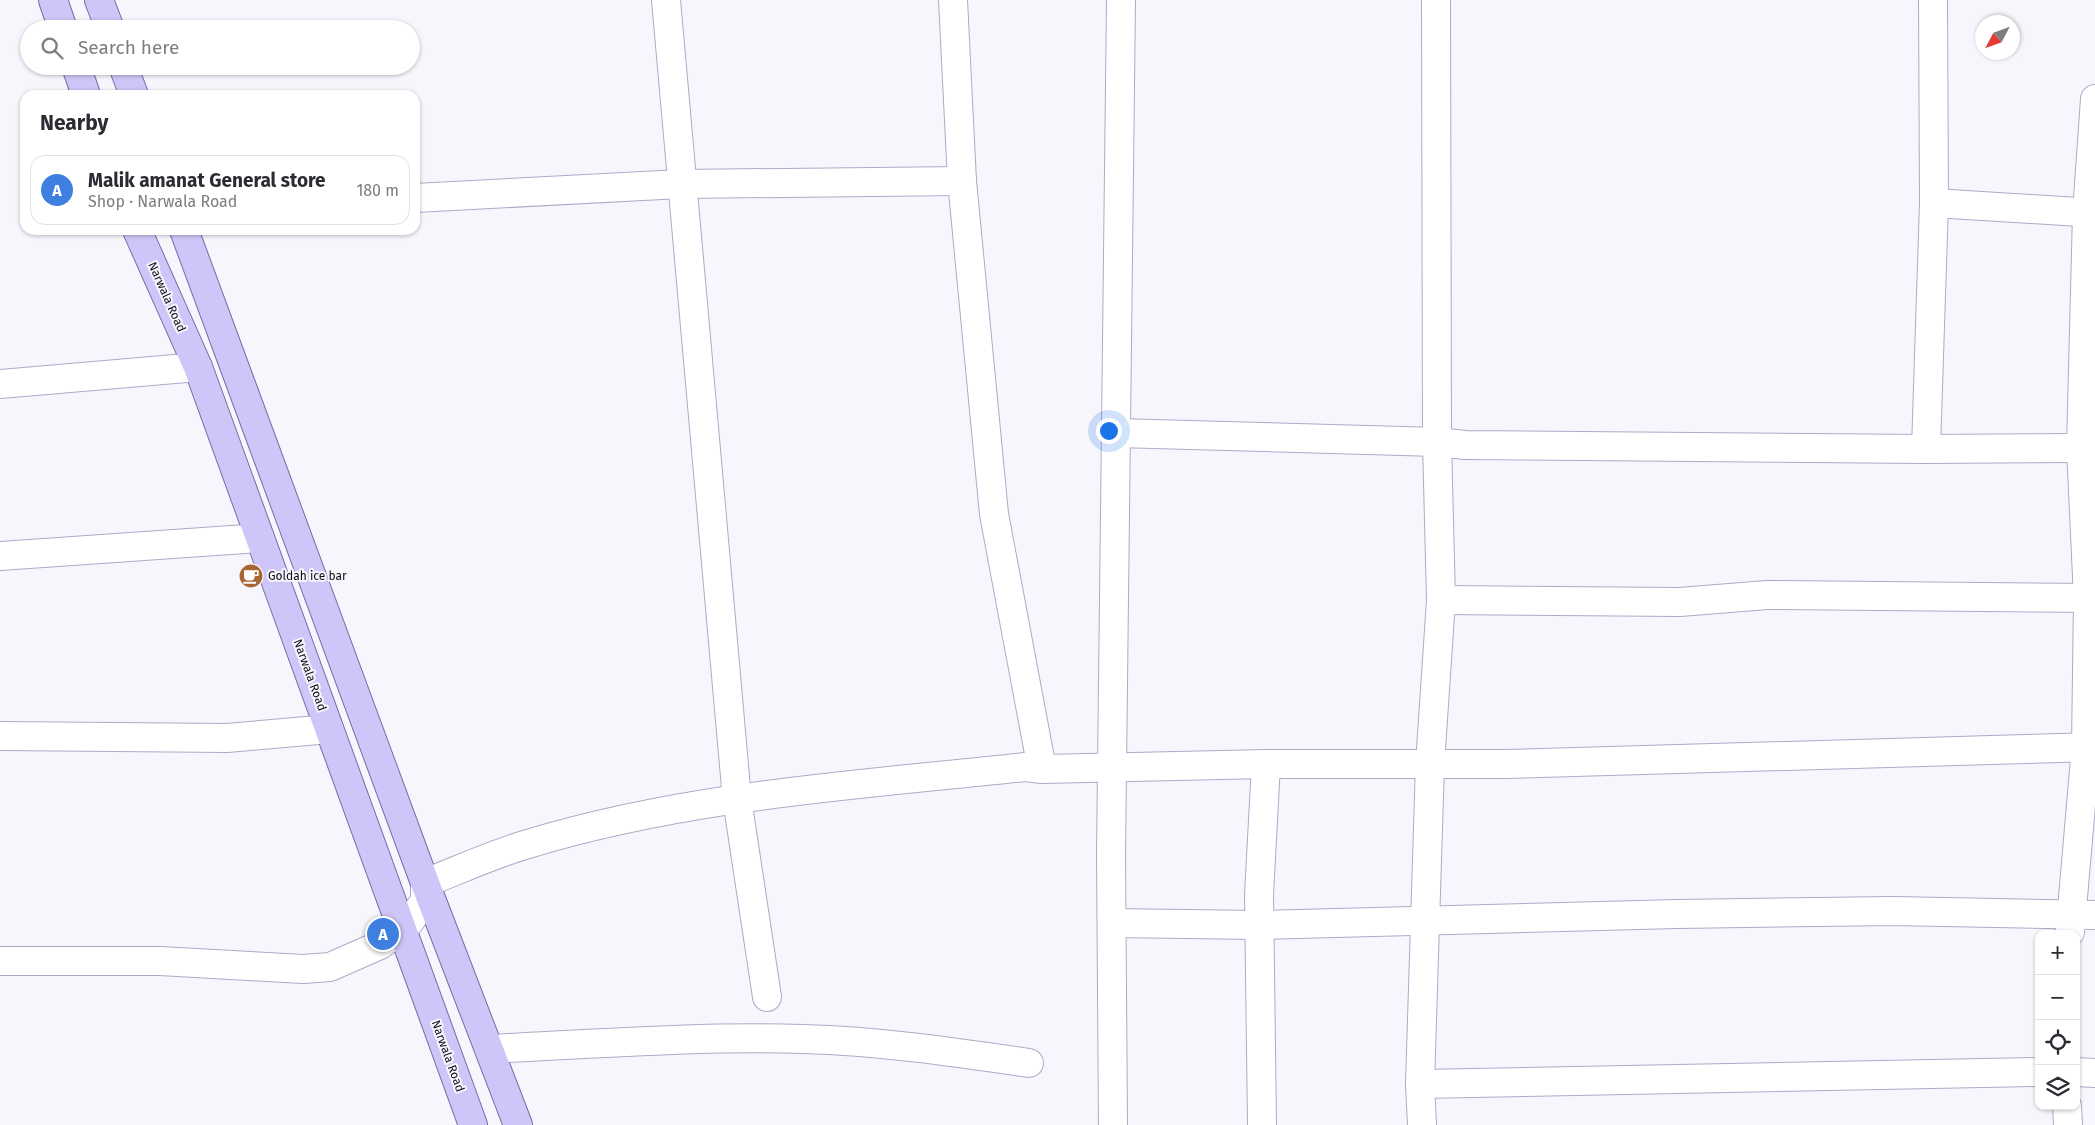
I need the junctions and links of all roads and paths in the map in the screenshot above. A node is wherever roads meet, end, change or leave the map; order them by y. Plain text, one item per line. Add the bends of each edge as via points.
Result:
1 (53, 0) edge
2 (99, 0) edge
3 (666, 0) edge
4 (953, 0) edge
5 (1121, 0) edge
6 (1436, 0) edge
7 (1933, 0) edge
8 (60, 20) edge
9 (107, 20) edge
10 (79, 75) edge
11 (126, 75) edge
12 (84, 90) edge
13 (132, 90) edge
14 (2095, 99) edge
15 (2095, 106) edge
16 (962, 181) junction
17 (681, 184) junction
18 (420, 198) edge
19 (1934, 203) junction
20 (2091, 213) edge
21 (139, 235) edge
22 (186, 235) edge
23 (198, 367) junction
24 (0, 384) edge
25 (1117, 433) junction
26 (1437, 442) junction
27 (2082, 448) junction
28 (1926, 449) junction
29 (260, 538) junction
30 (0, 556) edge
31 (2091, 598) edge
32 (1441, 600) junction
33 (329, 728) junction
34 (0, 736) edge
35 (2090, 747) edge
36 (1266, 764) junction
37 (1430, 764) junction
38 (1113, 768) junction
39 (1042, 769) junction
40 (737, 799) junction
41 (425, 883) junction
42 (2079, 921) edge
43 (1424, 922) junction
44 (1112, 923) junction
45 (1260, 925) junction
46 (402, 929) junction
47 (0, 961) edge
48 (767, 997) dead end
49 (489, 1049) junction
50 (1029, 1063) dead end
51 (2035, 1072) edge
52 (2080, 1072) edge
53 (2095, 1073) edge
54 (1420, 1084) junction
55 (2067, 1110) edge
56 (473, 1125) edge
57 (518, 1125) edge
58 (1113, 1125) edge
59 (1262, 1125) edge
60 (1422, 1125) edge
61 (2068, 1125) edge

1 - 8 main road
2 - 9 main road
3 - 17 street
4 - 16 street
5 - 25 street
6 - 26 street
7 - 19 street
10 - 12 main road
11 - 13 main road
14 - 15 street
15 - 20 street
16 - 17 street
16 - 39 street via 994,514
17 - 18 street
17 - 40 street
19 - 20 street
19 - 28 street
20 - 27 street
21 - 23 main road, Narwala Road
22 - 41 main road
23 - 24 street
23 - 29 main road, Narwala Road
25 - 26 street
25 - 38 street
26 - 28 street via 1465,445
26 - 32 street
27 - 28 street
27 - 31 street
29 - 30 street
29 - 33 main road, Narwala Road
31 - 32 street via 1767,595 1680,602
31 - 35 street
32 - 37 street
33 - 34 street via 227,738
33 - 46 main road, Narwala Road
35 - 37 street
35 - 42 street
36 - 37 street
36 - 38 street
36 - 45 street
37 - 43 street
38 - 39 street
38 - 44 street
39 - 40 street via 1025,766
40 - 41 street via 614,822 527,844
40 - 48 street
41 - 46 street via 425,901
41 - 49 main road
42 - 43 street via 1874,911
43 - 45 street
43 - 54 street
44 - 45 street
44 - 58 street
45 - 59 street
46 - 47 street via 380,945 330,967 303,969 160,961
46 - 56 main road, Narwala Road
49 - 50 street via 735,1038 804,1039 912,1046
49 - 57 main road
51 - 54 street
52 - 53 street
54 - 60 street
55 - 61 street

